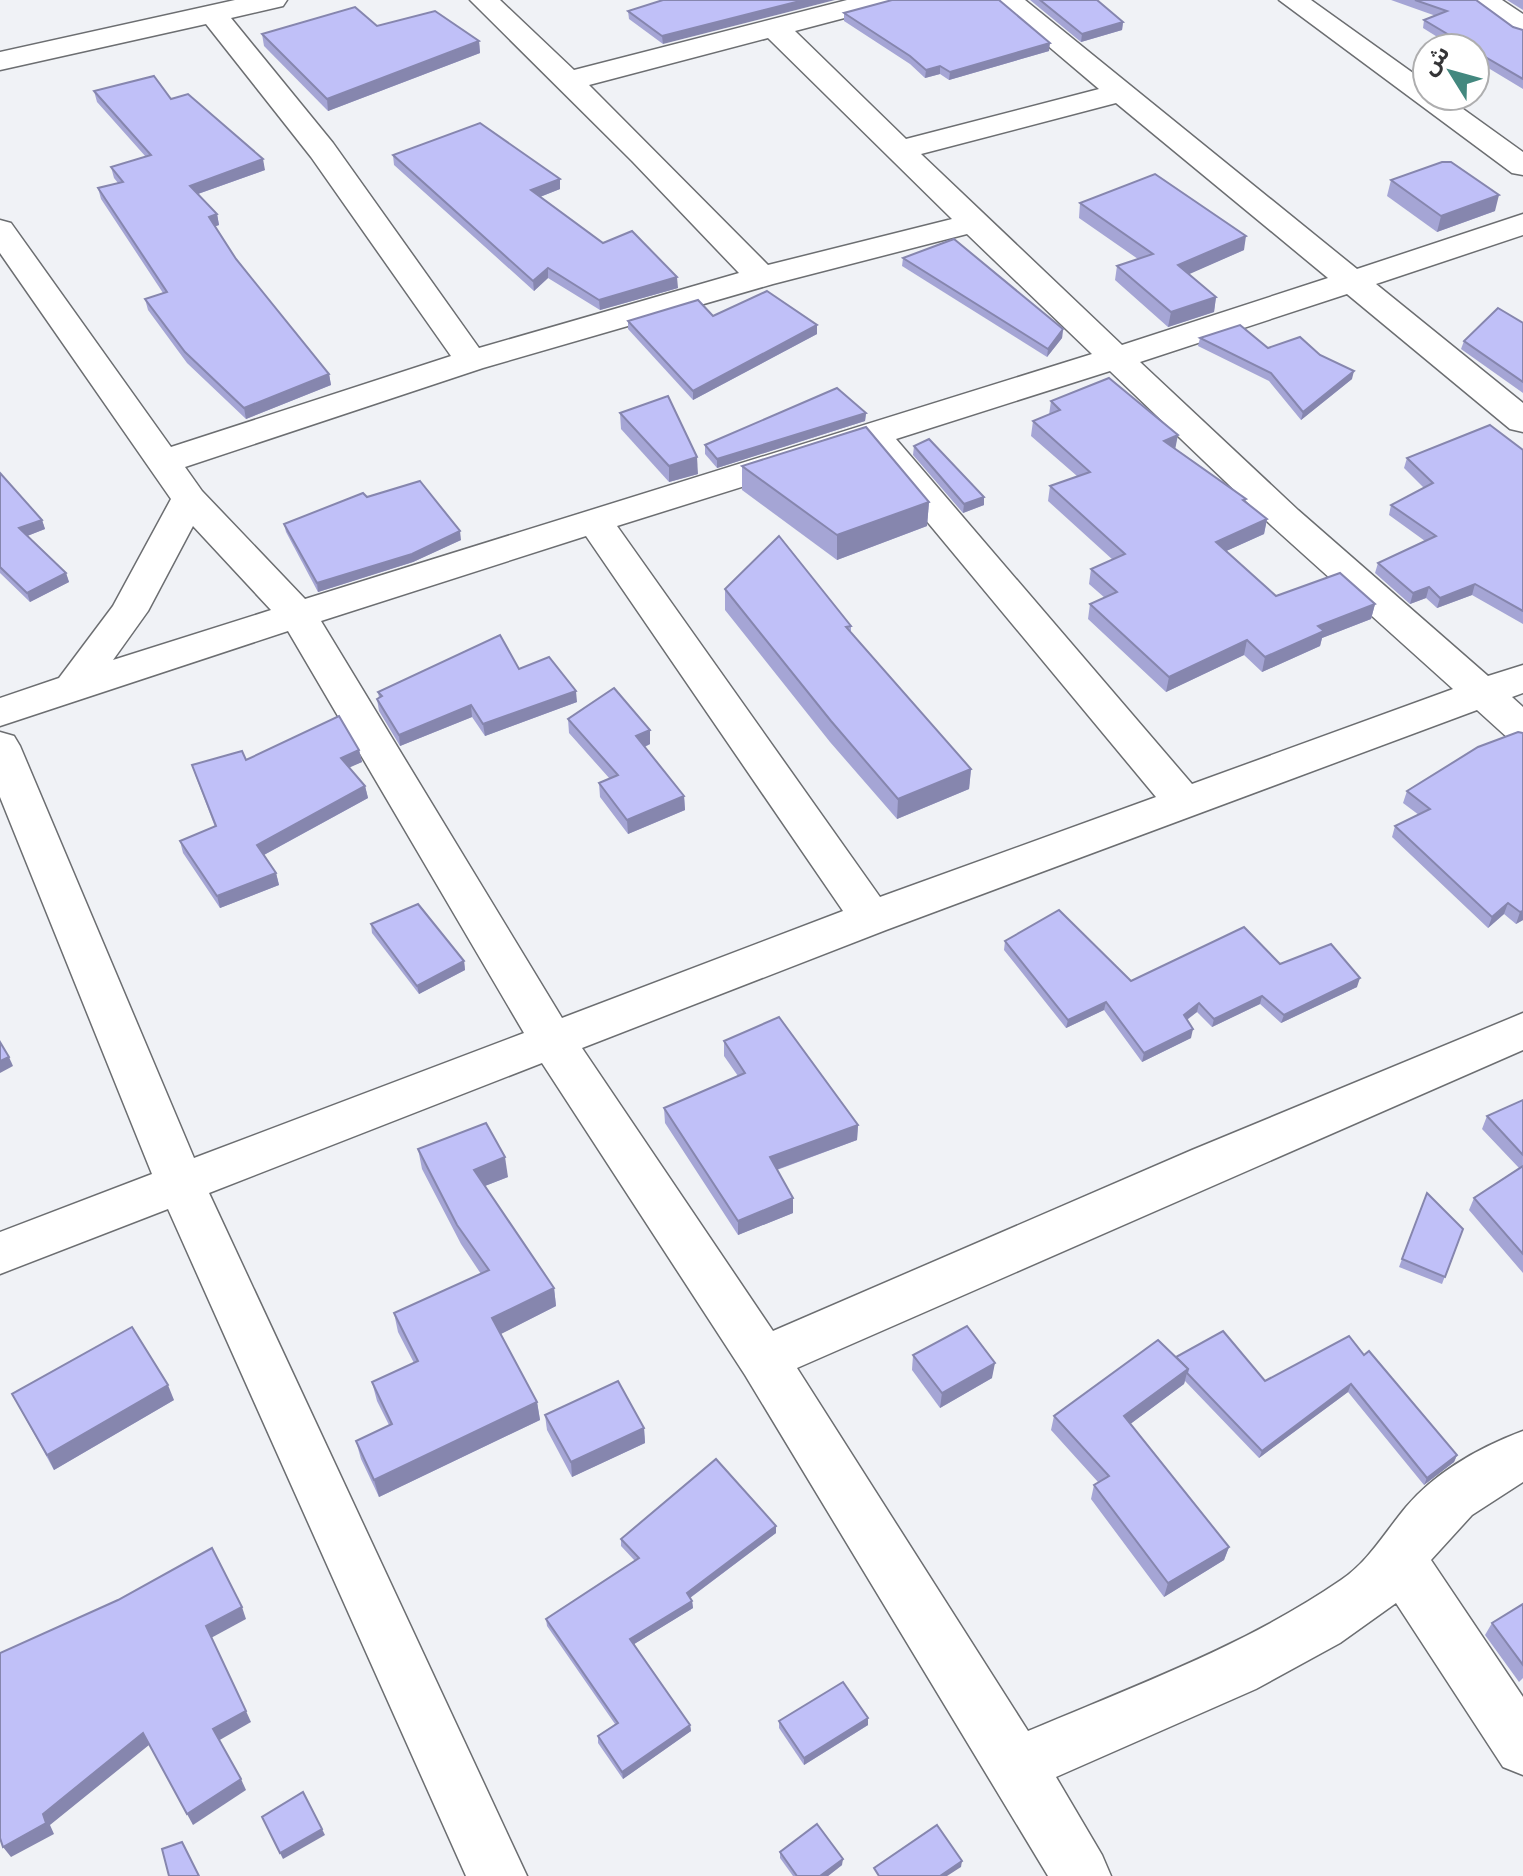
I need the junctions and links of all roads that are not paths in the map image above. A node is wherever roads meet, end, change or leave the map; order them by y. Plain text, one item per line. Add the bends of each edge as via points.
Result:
1 (273, 0) edge
2 (484, 0) edge
3 (880, 0) edge
4 (1008, 0) edge
5 (1483, 0) edge
6 (1297, 1) edge
7 (213, 14) junction
8 (773, 26) junction
9 (1523, 27) edge
10 (0, 61) edge
11 (568, 81) junction
12 (1119, 93) junction
13 (899, 150) junction
14 (1523, 166) edge
15 (974, 223) junction
16 (1523, 224) edge
17 (0, 230) edge
18 (761, 277) junction
19 (1354, 282) junction
20 (1118, 356) junction
21 (471, 361) junction
22 (1523, 421) edge
23 (872, 433) junction
24 (165, 461) junction
25 (189, 499) junction
26 (594, 520) junction
27 (298, 615) junction
28 (74, 686) junction
29 (1504, 686) edge
30 (0, 712) edge
31 (1523, 729) edge
32 (0, 746) edge
33 (1184, 803) junction
34 (871, 918) junction
35 (1523, 1031) edge
36 (552, 1041) junction
37 (180, 1183) junction
38 (0, 1253) edge
39 (763, 1359) junction
40 (1523, 1455) edge
41 (1400, 1561) junction
42 (1523, 1747) edge
43 (1016, 1765) junction
44 (497, 1876) edge
45 (1081, 1876) edge

1 - 7 street
2 - 11 street
3 - 8 street
4 - 12 street
5 - 9 street
6 - 14 street
7 - 10 street
7 - 21 street via 322,150
8 - 11 street
8 - 13 street
11 - 18 street
12 - 13 street
12 - 19 street
13 - 15 street
15 - 18 street
15 - 20 street
16 - 19 street
17 - 24 street
18 - 21 street
19 - 20 street
19 - 22 street
20 - 23 street
20 - 29 street via 1285,518
21 - 24 street
23 - 26 street
23 - 33 street
24 - 25 street
25 - 27 street
25 - 28 street via 129,611
26 - 27 street
26 - 34 street
27 - 28 street
27 - 36 street
28 - 30 street
29 - 31 street
29 - 33 street
32 - 37 street
33 - 34 street
34 - 36 street
35 - 39 street
36 - 37 street
36 - 39 street
37 - 38 street
37 - 44 street
39 - 43 street
40 - 41 street via 1450,1499
41 - 42 street
41 - 43 street via 1362,1598 1259,1659
43 - 45 street

